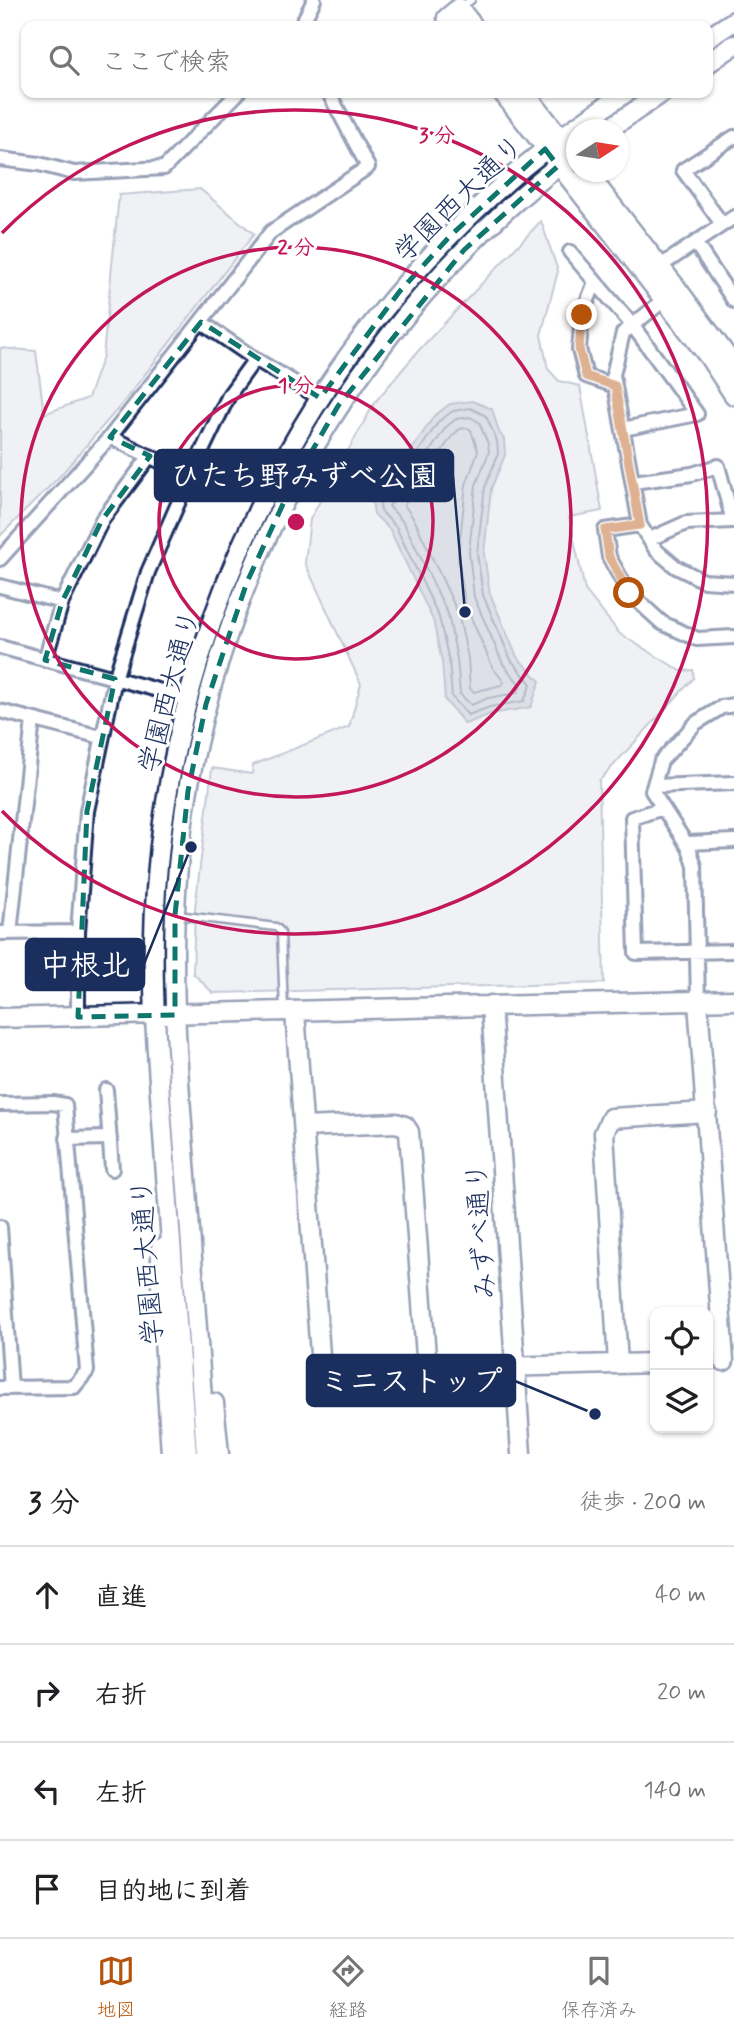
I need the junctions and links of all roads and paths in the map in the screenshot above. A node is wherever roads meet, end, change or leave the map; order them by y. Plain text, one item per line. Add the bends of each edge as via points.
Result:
1 (314, 0) edge
2 (465, 4) edge
3 (304, 21) edge
4 (449, 21) edge
5 (471, 21) edge
6 (734, 21) edge
7 (713, 35) edge
8 (734, 46) edge
9 (713, 60) edge
10 (233, 98) edge
11 (332, 98) edge
12 (507, 98) edge
13 (529, 98) edge
14 (618, 98) edge
15 (655, 98) edge
16 (623, 119) edge
17 (734, 137) edge
18 (560, 138) junction
19 (545, 149) junction
20 (566, 149) edge
21 (566, 156) edge
22 (0, 159) edge
23 (566, 162) edge
24 (587, 182) edge
25 (594, 182) edge
26 (734, 217) edge
27 (722, 225) junction
28 (696, 244) junction
29 (570, 252) dead end
30 (659, 267) junction
31 (595, 282) junction
32 (664, 300) junction
33 (734, 301) edge
34 (201, 322) junction
35 (633, 326) junction
36 (255, 359) junction
37 (734, 366) edge
38 (615, 386) junction
39 (734, 395) edge
40 (320, 398) junction
41 (623, 429) junction
42 (110, 437) junction
43 (150, 456) junction
44 (190, 476) junction
45 (633, 482) junction
46 (640, 525) junction
47 (650, 539) junction
48 (0, 559) edge
49 (734, 583) edge
50 (0, 586) edge
51 (62, 602) junction
52 (734, 637) edge
53 (0, 648) edge
54 (45, 660) junction
55 (115, 679) junction
56 (187, 698) junction
57 (734, 705) edge
58 (0, 711) edge
59 (33, 720) junction
60 (101, 737) junction
61 (734, 783) edge
62 (654, 786) junction
63 (663, 808) junction
64 (734, 841) edge
65 (687, 843) junction
66 (175, 915) junction
67 (78, 932) junction
68 (5, 933) edge
69 (697, 951) junction
70 (734, 951) edge
71 (734, 1000) edge
72 (698, 1002) junction
73 (491, 1005) junction
74 (290, 1012) junction
75 (174, 1014) junction
76 (155, 1015) junction
77 (78, 1017) junction
78 (0, 1018) edge
79 (106, 1090) dead end
80 (0, 1104) edge
81 (707, 1112) junction
82 (304, 1127) junction
83 (110, 1138) junction
84 (68, 1139) junction
85 (184, 1146) junction
86 (112, 1169) dead end
87 (167, 1189) junction
88 (0, 1227) edge
89 (722, 1361) edge
90 (650, 1363) edge
91 (618, 1364) junction
92 (516, 1367) junction
93 (427, 1369) junction
94 (6, 1388) edge
95 (171, 1454) edge
96 (187, 1454) edge
97 (206, 1454) edge
98 (219, 1454) edge
99 (521, 1454) edge

1 - 3 street
2 - 4 street via 447,18
2 - 5 street
6 - 7 street
8 - 9 street
10 - 22 street via 164,168 74,173
11 - 34 street via 368,167 271,232
12 - 19 street
13 - 18 street
14 - 18 street, 学園西大通り
15 - 16 street
17 - 27 street via 683,170
18 - 19 street, 学園西大通り
18 - 20 street
19 - 21 street
19 - 40 street, 学園西大通り via 450,236 400,291
23 - 66 street, 学園西大通り via 464,250 416,304 338,406 290,489 247,582 206,704 188,791
24 - 32 street
25 - 30 street
26 - 27 street
27 - 28 street
28 - 30 street
28 - 33 street
29 - 31 street
30 - 37 street
31 - 35 street
31 - 38 street via 582,315 579,349 586,376
32 - 35 street
32 - 39 street
34 - 36 street
34 - 42 street
35 - 38 street via 623,333 613,375
35 - 41 street via 697,414
36 - 40 street
36 - 44 street via 229,395
38 - 41 street
40 - 56 street, 学園西大通り via 273,481 228,578
41 - 45 street
42 - 43 street
42 - 48 street
43 - 44 street
43 - 51 street via 102,520
44 - 55 street via 148,572
45 - 46 street
45 - 47 street via 718,466 733,521 686,523
46 - 47 street
46 - 52 street via 605,530 609,557 629,593 662,623 697,639
47 - 49 street via 676,566 704,581
50 - 51 street
51 - 54 street
53 - 54 street
54 - 55 street
55 - 56 street
55 - 60 street
56 - 76 street, 学園西大通り via 159,863
57 - 62 street via 696,723 662,761
58 - 59 street
59 - 60 street
59 - 68 street
60 - 67 street via 87,811
61 - 62 street
62 - 63 street via 652,791
63 - 65 street
63 - 69 street via 632,818 636,953
64 - 65 street
65 - 69 street via 695,866
66 - 74 lane via 276,927 281,932
66 - 75 street, 学園西大通り
67 - 68 street
67 - 77 street
69 - 70 street
69 - 72 street
71 - 72 street
72 - 73 street
72 - 81 street
73 - 74 street
73 - 92 street, みずべ通り
74 - 75 street
74 - 82 street
75 - 76 street
75 - 85 street, 学園西大通り
76 - 77 street
76 - 87 street, 学園西大通り
77 - 78 street
79 - 83 street
80 - 84 street via 65,1105
81 - 89 street
81 - 91 street via 611,1118 604,1133
82 - 93 street via 323,1365 336,1371
82 - 93 street via 396,1123 409,1132
83 - 84 street
83 - 86 street
84 - 94 street via 87,1371 74,1387
85 - 97 street, 学園西大通り
85 - 98 street via 200,1224
87 - 95 street via 161,1230 161,1291
87 - 96 street, 学園西大通り
88 - 94 street
90 - 91 street
91 - 92 street
92 - 93 street
92 - 99 street, みずべ通り

